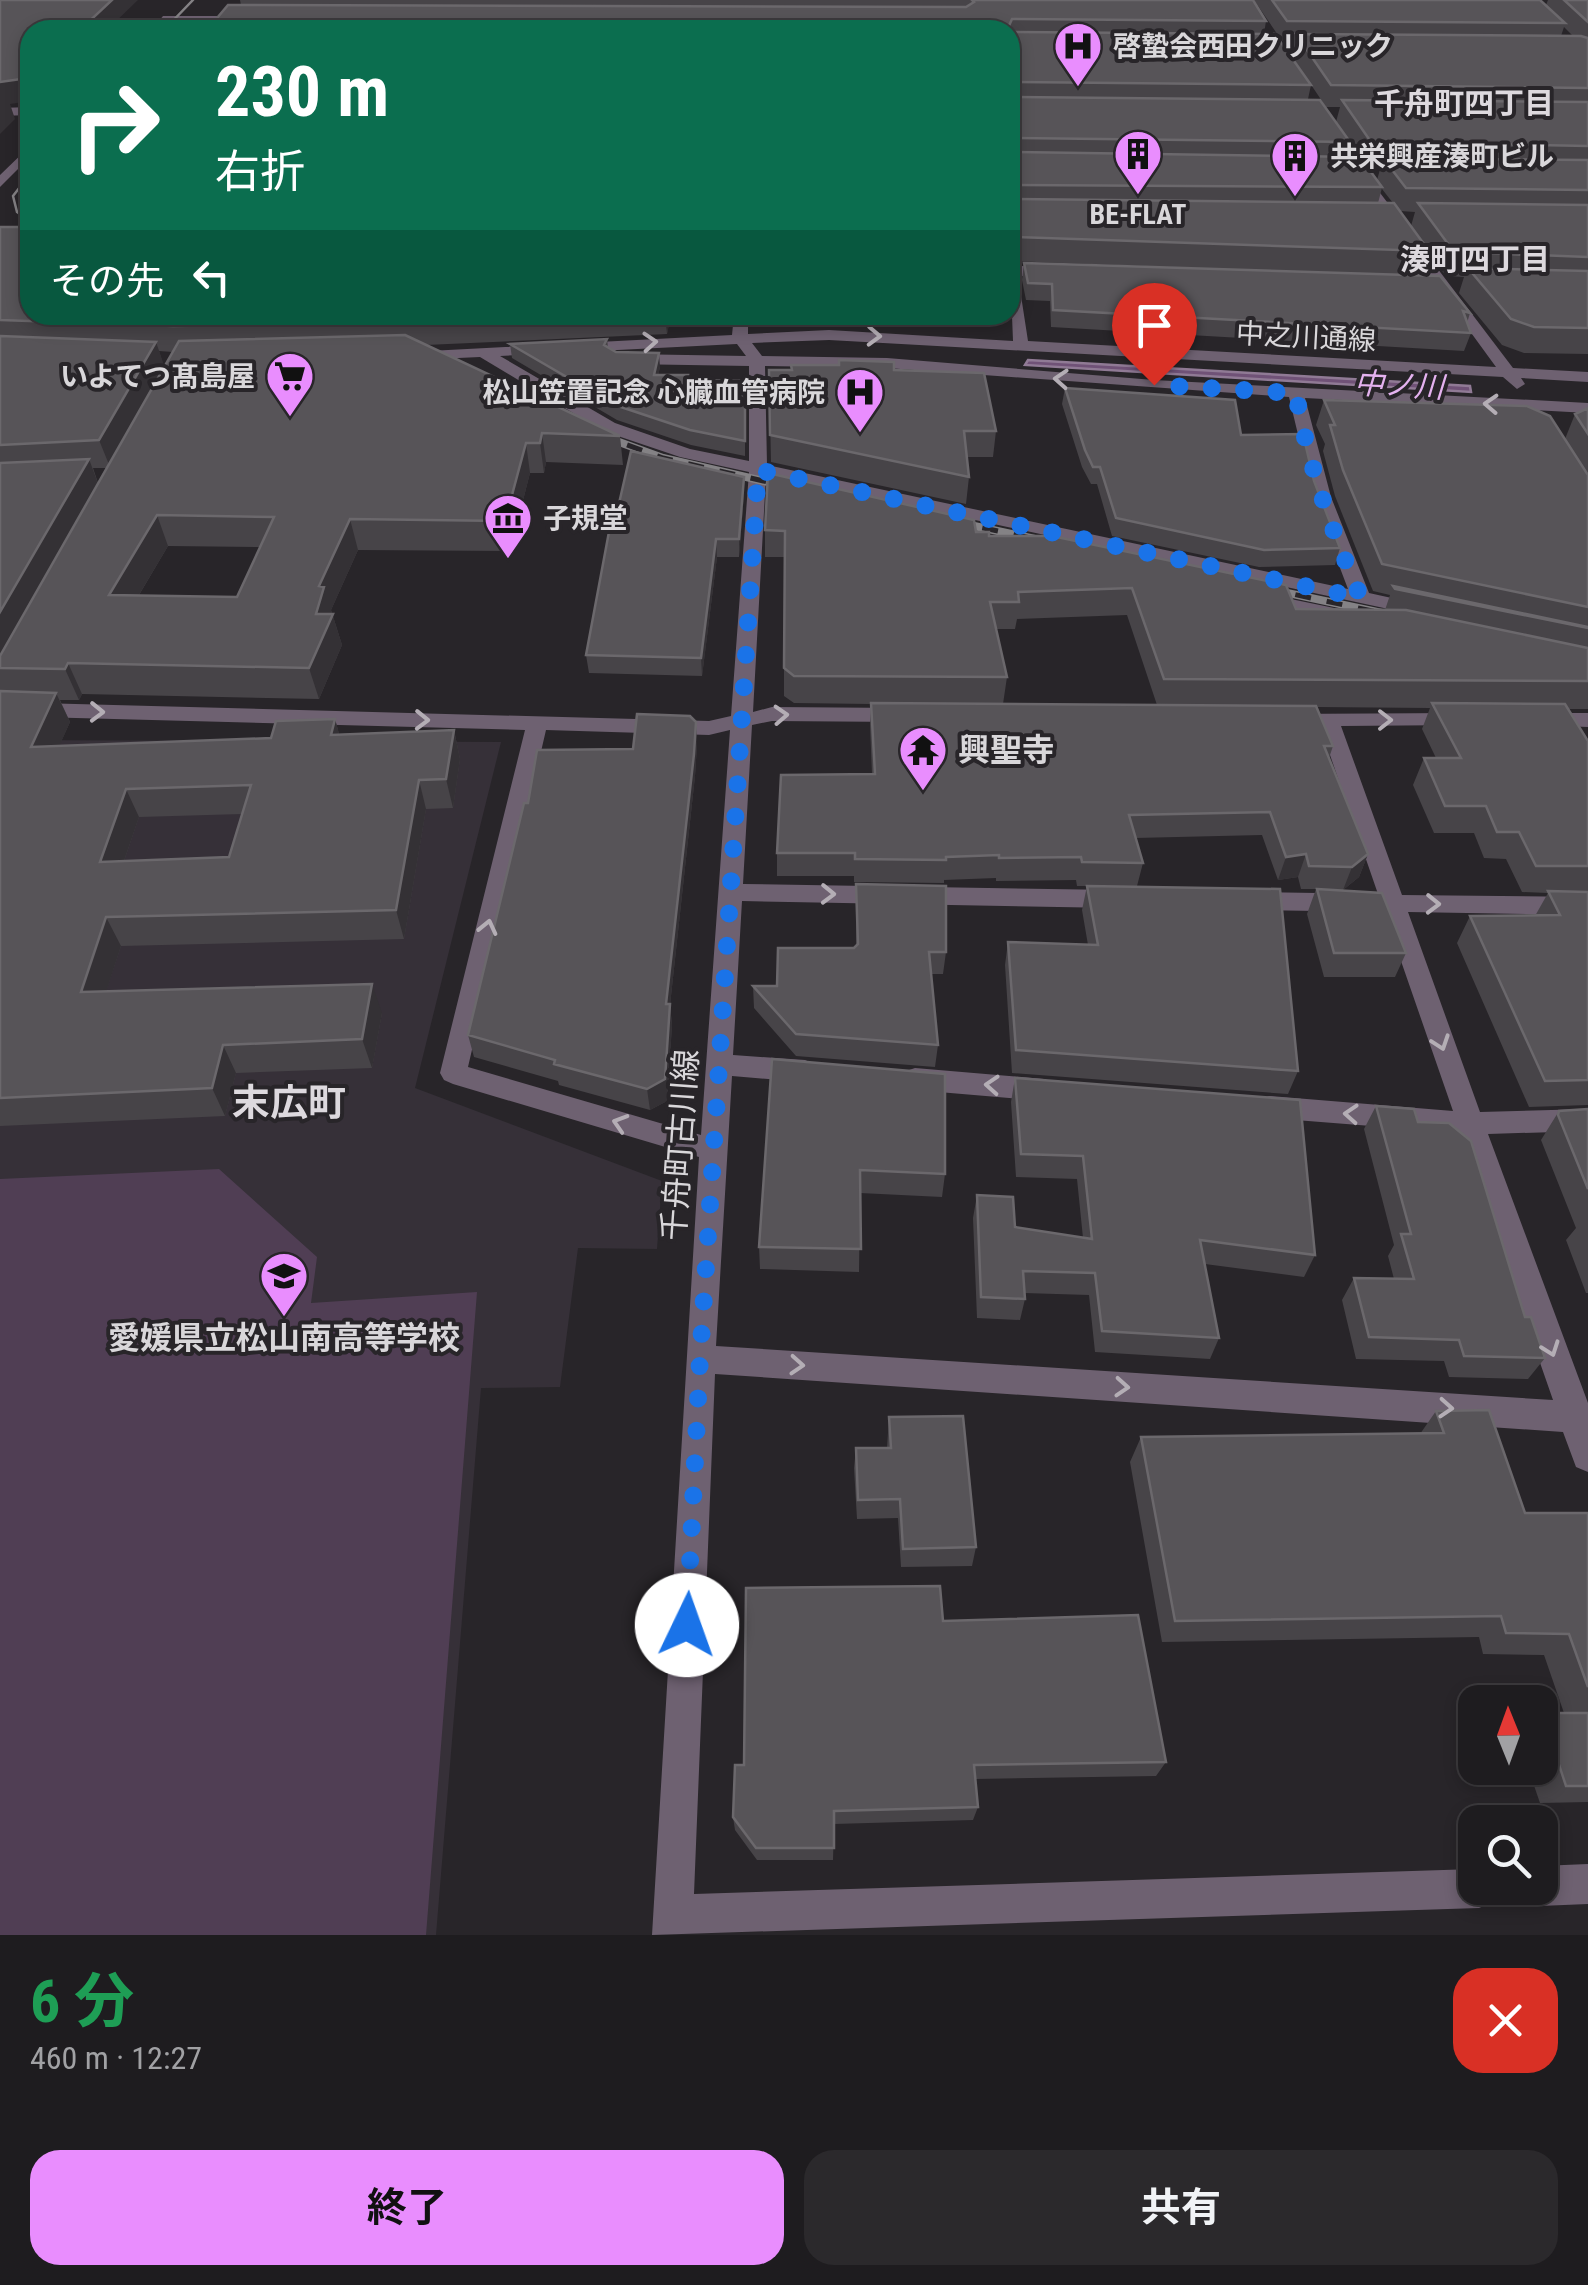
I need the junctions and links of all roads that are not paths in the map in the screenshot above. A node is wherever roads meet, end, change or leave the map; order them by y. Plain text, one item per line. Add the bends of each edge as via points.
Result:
1 (172, 9) dead end
2 (202, 14) junction
3 (268, 18) edge
4 (163, 19) joint
5 (197, 20) edge
6 (1323, 114) edge
7 (20, 161) edge
8 (1340, 173) edge
9 (1360, 174) junction
10 (1379, 174) dead end
11 (0, 183) edge
12 (1374, 219) edge
13 (1393, 219) junction
14 (1412, 219) dead end
15 (1020, 271) edge
16 (1069, 273) edge
17 (1421, 286) edge
18 (1440, 286) junction
19 (1459, 286) dead end
20 (741, 325) edge
21 (776, 325) edge
22 (1019, 325) edge
23 (776, 336) junction
24 (740, 337) junction
25 (1022, 346) junction
26 (482, 352) junction
27 (757, 361) junction
28 (454, 373) edge
29 (1512, 374) junction
30 (1588, 376) edge
31 (1296, 393) junction
32 (1530, 406) junction
33 (1588, 408) edge
34 (1540, 421) edge
35 (665, 467) edge
36 (752, 484) junction
37 (1245, 596) edge
38 (1361, 598) junction
39 (1436, 614) edge
40 (1359, 620) edge
41 (0, 709) edge
42 (931, 715) edge
43 (1269, 719) edge
44 (742, 720) junction
45 (1328, 720) junction
46 (1488, 720) edge
47 (1528, 720) edge
48 (1588, 720) edge
49 (536, 723) junction
50 (730, 892) junction
51 (1136, 899) edge
52 (1234, 901) edge
53 (1392, 903) junction
54 (1588, 906) edge
55 (722, 1065) junction
56 (834, 1073) edge
57 (893, 1078) edge
58 (1072, 1092) edge
59 (1250, 1106) edge
60 (1588, 1120) edge
61 (1469, 1123) junction
62 (714, 1150) junction
63 (700, 1358) junction
64 (1582, 1417) edge
65 (1588, 1456) edge
66 (1588, 1884) edge
67 (1558, 1885) edge
68 (1458, 1889) edge
69 (672, 1925) edge

1 - 4 street
2 - 3 street
2 - 4 street
2 - 5 street
6 - 9 street
7 - 11 street
8 - 9 street
9 - 10 street
9 - 13 street
12 - 13 street
13 - 14 street
13 - 18 street
15 - 16 street
17 - 18 street
18 - 19 street
18 - 29 street
20 - 24 street
21 - 23 street
22 - 25 street
23 - 24 street, 中之川通線
23 -> 25 street, 中之川通線
23 - 27 street
26 -> 24 street, 中之川通線
24 - 27 street
25 - 29 street, 中之川通線
26 - 27 street, 中之川通線
26 - 28 street, 中之川通線 via 401,355
26 - 36 street via 609,427
31 -> 27 street, 中之川通線 via 887,363
27 - 36 street, 千舟町古川線
29 - 30 street, 中之川通線
29 - 32 street
32 -> 31 street, 中之川通線
31 - 38 street via 1328,522
32 - 33 street, 中之川通線
32 - 34 street
35 - 36 street
36 - 38 street
36 - 44 street, 千舟町古川線
37 - 40 street
38 - 39 street
41 -> 49 street
44 -> 42 street via 772,714
43 - 45 street
44 - 49 street via 710,728
44 - 50 street, 千舟町古川線
45 -> 46 street
45 - 53 street
47 - 48 street
62 -> 49 street via 453,1073
50 -> 51 street
50 - 55 street, 千舟町古川線
52 - 53 street
53 -> 54 street
53 -> 61 street
55 - 56 street
55 - 62 street, 千舟町古川線
58 -> 57 street
61 -> 59 street
60 - 61 street
61 -> 64 street
62 - 63 street, 千舟町古川線
63 -> 64 street
63 - 69 street, 千舟町古川線
64 - 65 street
66 - 67 street
68 - 69 street

